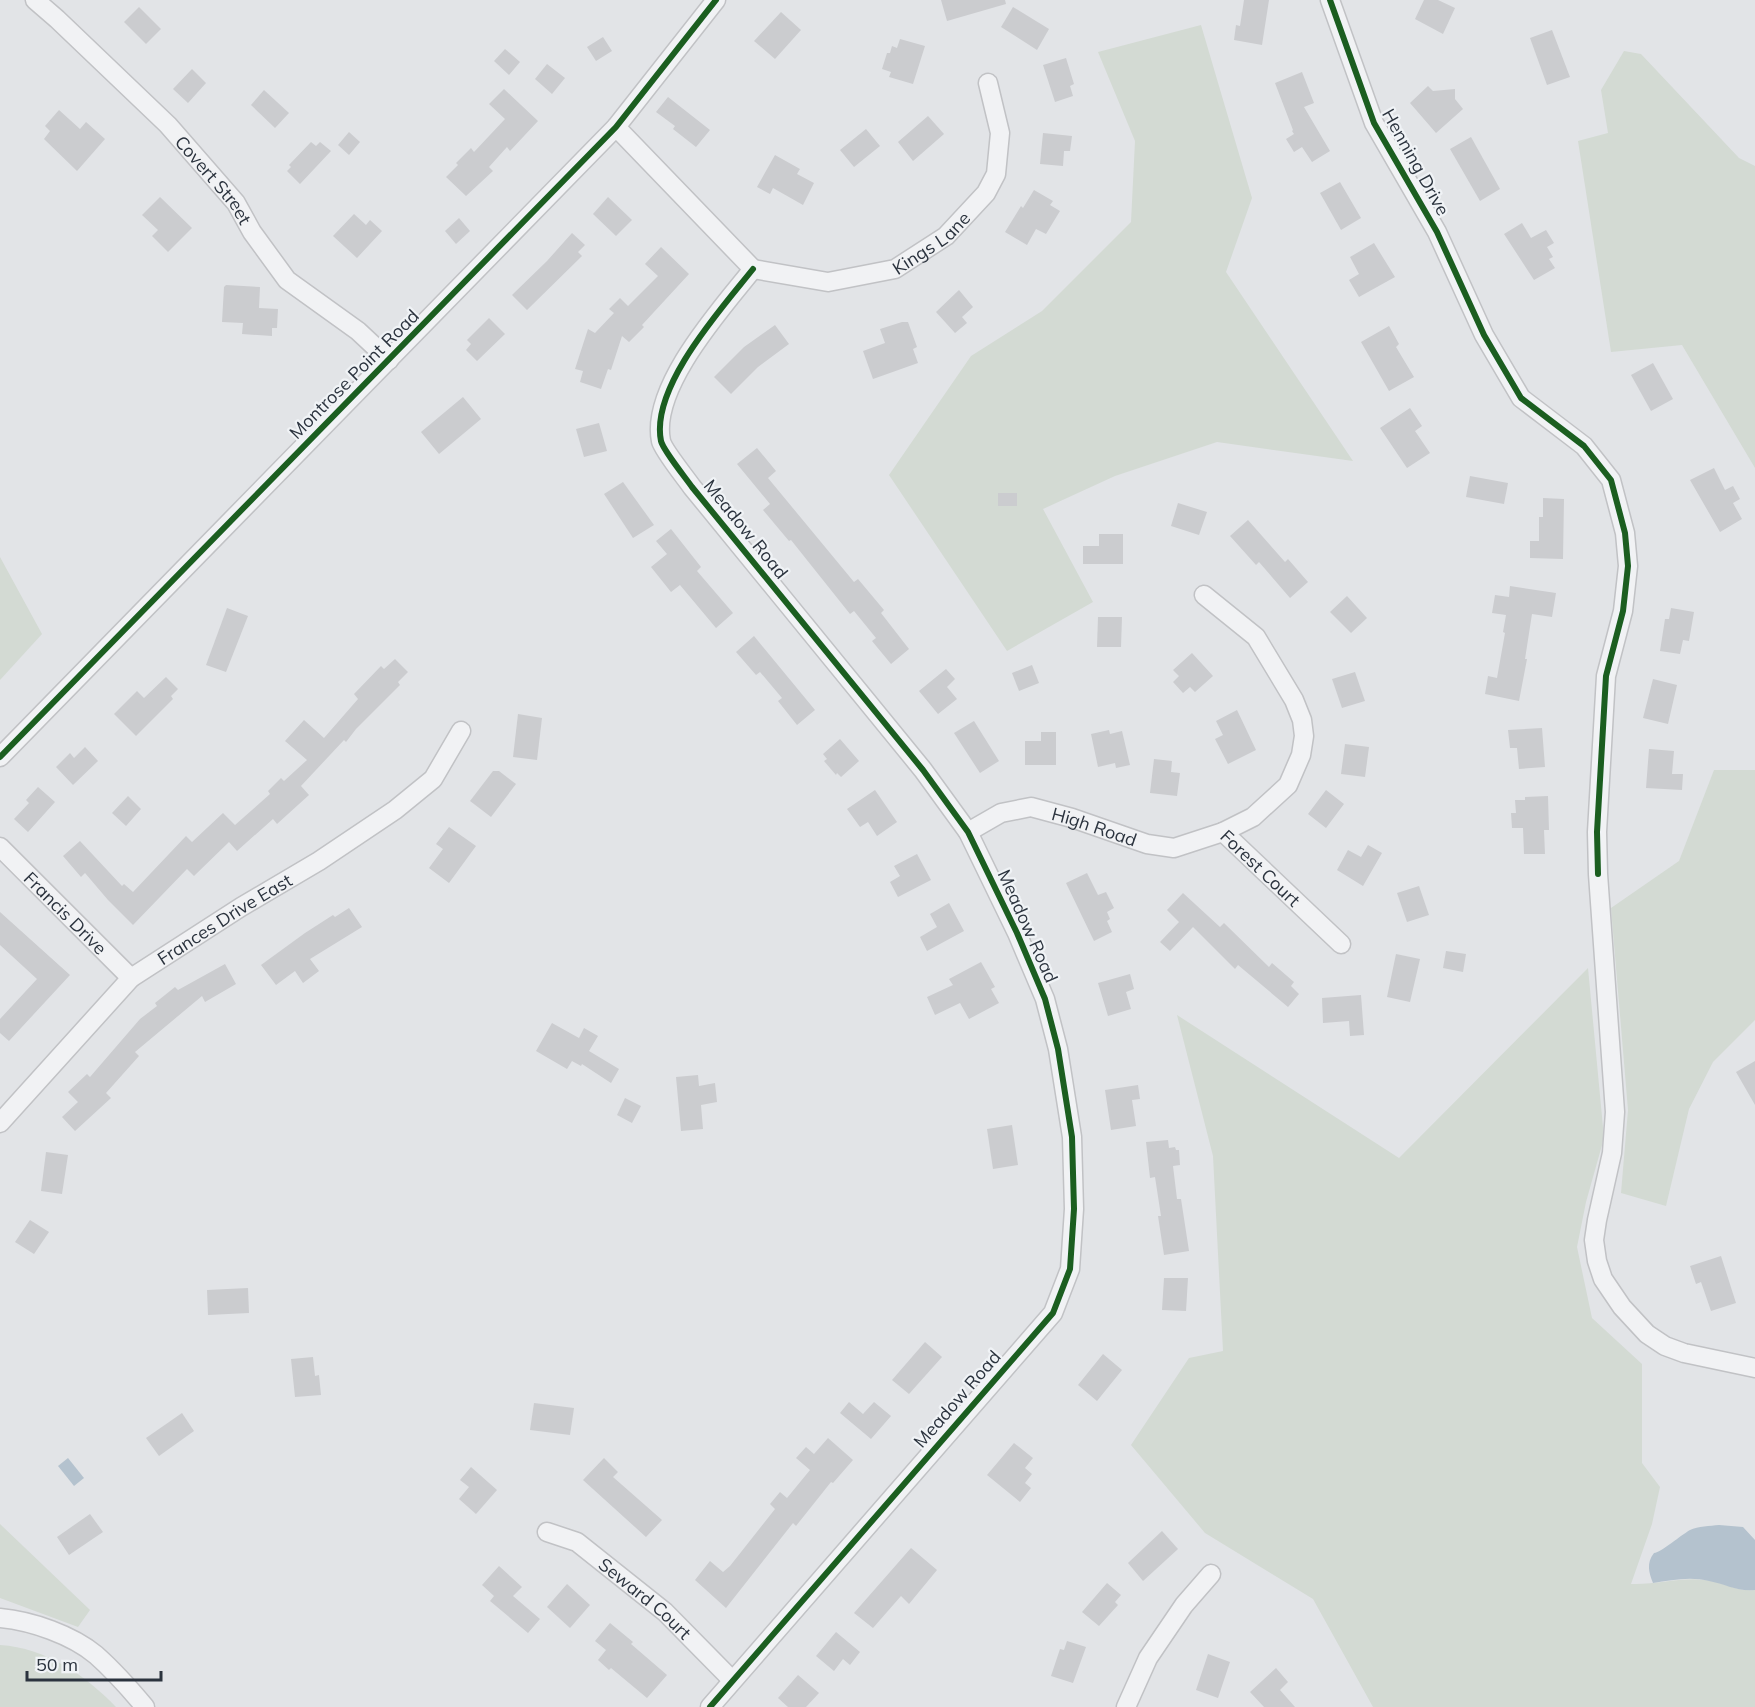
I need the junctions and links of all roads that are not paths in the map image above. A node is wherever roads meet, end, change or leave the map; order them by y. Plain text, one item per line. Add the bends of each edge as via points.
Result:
1 (35, 0) edge
2 (716, 0) edge
3 (1330, 0) edge
4 (988, 83) dead end
5 (616, 127) junction
6 (753, 269) junction
7 (389, 360) junction
8 (1204, 595) dead end
9 (461, 731) dead end
10 (0, 757) edge
11 (968, 832) junction
12 (1223, 832) junction
13 (0, 847) edge
14 (1341, 944) dead end
15 (131, 978) junction
16 (0, 1124) edge
17 (1755, 1368) edge
18 (547, 1532) dead end
19 (1211, 1574) dead end
20 (0, 1618) edge
21 (732, 1680) junction
22 (1128, 1706) edge
23 (145, 1707) edge
24 (710, 1707) edge

1 - 7 street, Covert Street via 168,125 236,203 286,280 358,332
2 - 5 street, Montrose Point Road
3 - 17 street, Henning Drive via 1374,123 1437,232 1484,335 1521,398 1584,446 1611,480 1625,532 1628,566 1623,612 1606,676 1597,832 1614,1112 1612,1154 1594,1240 1597,1261 1603,1279 1647,1334 1684,1353
4 - 6 street, Kings Lane via 1000,133 996,174 986,193 946,237 895,269 828,282
5 - 6 street
5 - 7 street, Montrose Point Road
6 - 11 street, Meadow Road via 688,353 666,400 661,442 692,487
7 - 10 street, Montrose Point Road
8 - 12 street, Forest Court via 1256,637 1302,720 1302,755 1288,785 1253,817
9 - 15 street, Frances Drive East via 432,779 395,810
11 - 12 street, High Road via 1000,813 1031,807 1147,844 1174,848
11 - 21 street, Meadow Road via 1040,988 1058,1049 1072,1137 1074,1209 1070,1269 1053,1313
12 - 14 street, Forest Court
13 - 15 street, Francis Drive
15 - 16 street, Frances Drive East
18 - 21 street, Seward Court via 577,1542 665,1612
19 - 22 street via 1148,1658
20 - 23 street via 68,1638 94,1653
21 - 24 street, Meadow Road

